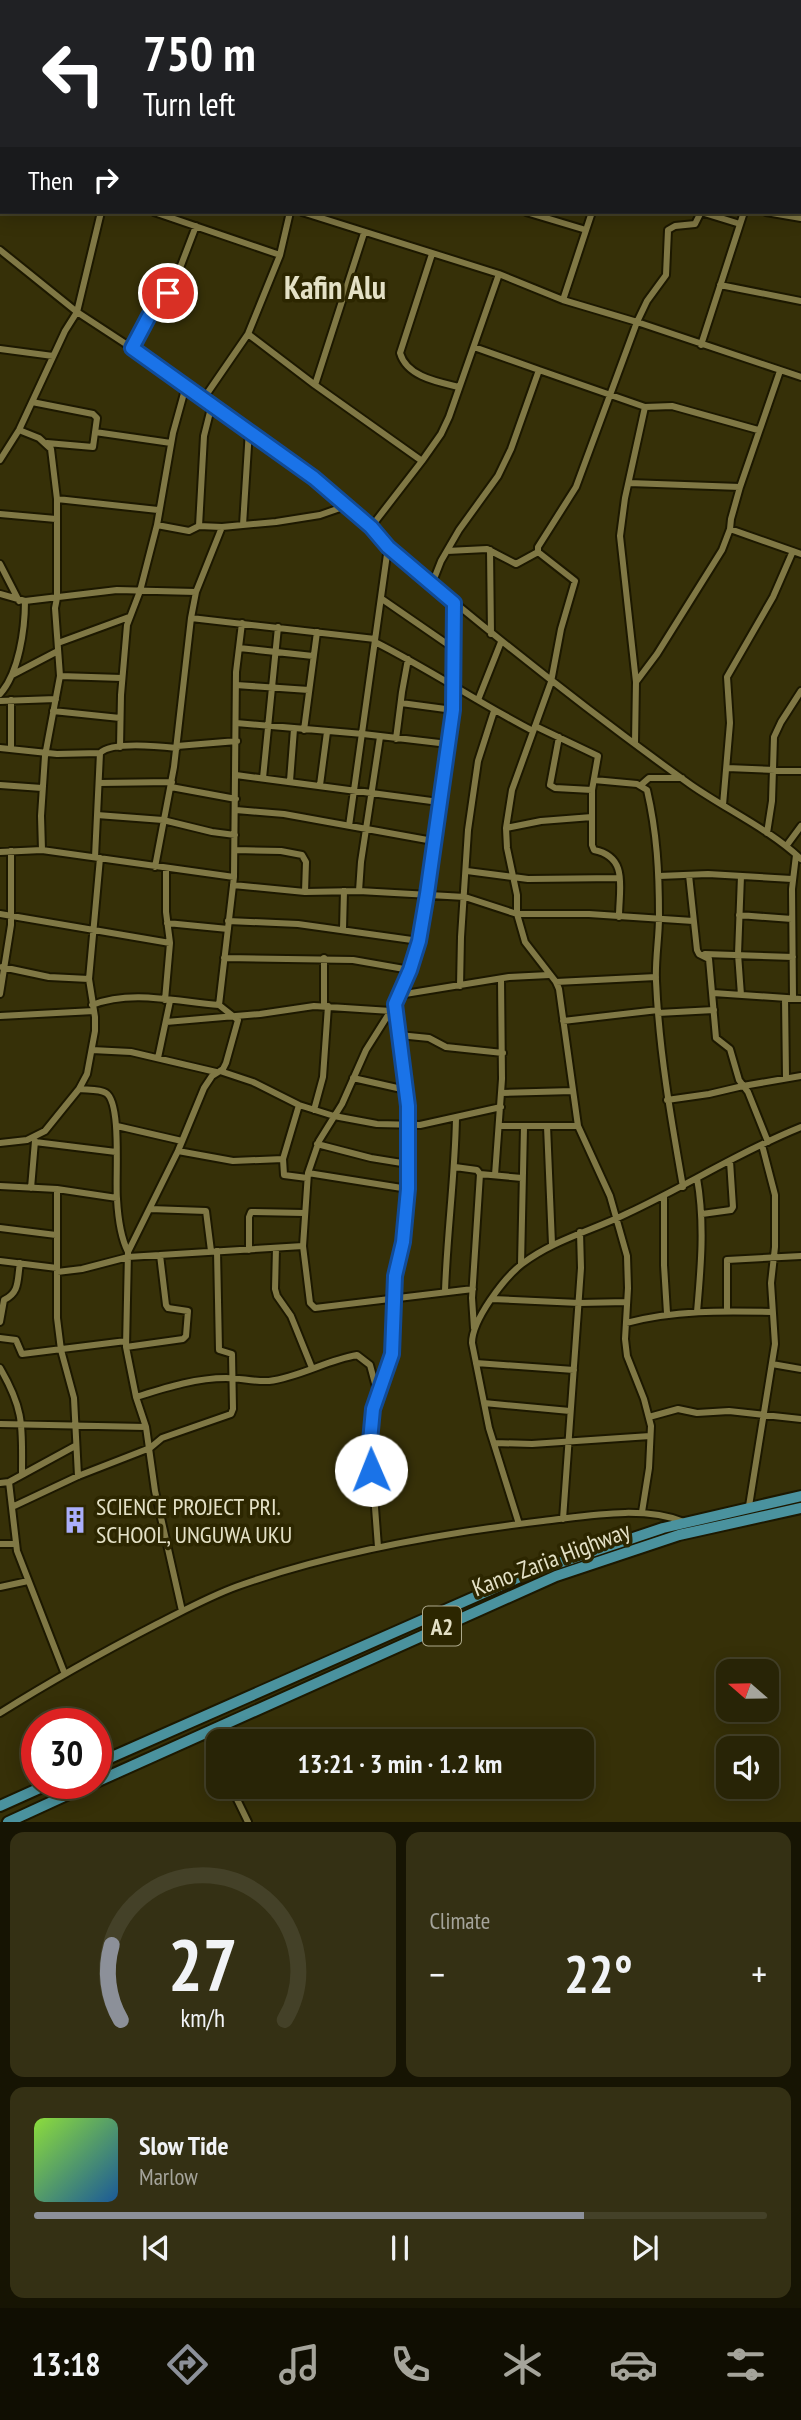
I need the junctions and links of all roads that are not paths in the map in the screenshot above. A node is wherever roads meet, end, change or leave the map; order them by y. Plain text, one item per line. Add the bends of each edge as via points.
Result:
1 (101, 214) edge
2 (160, 214) edge
3 (290, 214) edge
4 (308, 214) edge
5 (533, 214) edge
6 (591, 214) edge
7 (700, 214) edge
8 (708, 214) edge
9 (743, 214) edge
10 (778, 214) edge
11 (801, 218) edge
12 (740, 224) junction
13 (195, 226) junction
14 (586, 230) junction
15 (364, 233) junction
16 (0, 250) edge
17 (281, 254) junction
18 (432, 254) junction
19 (499, 274) junction
20 (720, 285) junction
21 (564, 300) junction
22 (801, 301) edge
23 (76, 313) junction
24 (637, 321) junction
25 (248, 334) junction
26 (701, 345) junction
27 (474, 347) junction
28 (132, 348) junction
29 (0, 349) edge
30 (53, 356) junction
31 (539, 370) junction
32 (780, 370) junction
33 (801, 377) edge
34 (315, 385) junction
35 (186, 386) junction
36 (459, 387) junction
37 (610, 394) junction
38 (204, 398) junction
39 (32, 402) junction
40 (212, 404) junction
41 (645, 407) junction
42 (19, 430) junction
43 (249, 430) junction
44 (758, 430) junction
45 (95, 432) junction
46 (47, 443) junction
47 (171, 443) junction
48 (0, 460) edge
49 (422, 461) junction
50 (629, 483) junction
51 (740, 487) junction
52 (57, 499) junction
53 (346, 506) junction
54 (158, 510) junction
55 (0, 514) edge
56 (56, 519) junction
57 (157, 524) junction
58 (243, 525) junction
59 (199, 526) junction
60 (222, 527) junction
61 (371, 527) junction
62 (730, 529) junction
63 (388, 547) junction
64 (490, 550) junction
65 (447, 551) junction
66 (793, 551) junction
67 (538, 552) junction
68 (801, 554) edge
69 (0, 564) edge
70 (432, 584) junction
71 (140, 591) junction
72 (196, 592) junction
73 (0, 594) edge
74 (57, 598) junction
75 (382, 599) junction
76 (22, 601) junction
77 (454, 603) junction
78 (129, 617) junction
79 (191, 618) junction
80 (242, 623) junction
81 (278, 627) junction
82 (317, 632) junction
83 (491, 634) junction
84 (375, 640) junction
85 (501, 642) junction
86 (58, 647) junction
87 (239, 648) junction
88 (453, 648) junction
89 (275, 652) junction
90 (313, 656) junction
91 (408, 659) junction
92 (12, 675) junction
93 (60, 676) junction
94 (122, 678) junction
95 (551, 682) junction
96 (636, 682) junction
97 (454, 684) junction
98 (236, 685) junction
99 (271, 688) junction
100 (309, 690) junction
101 (801, 691) edge
102 (0, 694) edge
103 (56, 699) junction
104 (11, 700) junction
105 (478, 700) junction
106 (0, 701) edge
107 (401, 703) junction
108 (453, 710) junction
109 (53, 711) junction
110 (494, 711) junction
111 (120, 718) junction
112 (236, 723) junction
113 (267, 726) junction
114 (294, 729) junction
115 (534, 729) junction
116 (304, 730) junction
117 (327, 732) junction
118 (363, 734) junction
119 (380, 737) junction
120 (559, 737) junction
121 (396, 739) junction
122 (237, 741) junction
123 (635, 742) junction
124 (448, 744) junction
125 (120, 747) junction
126 (177, 747) junction
127 (0, 748) edge
128 (11, 749) junction
129 (46, 752) junction
130 (100, 753) junction
131 (727, 768) junction
132 (774, 771) junction
133 (801, 771) edge
134 (236, 775) junction
135 (263, 778) junction
136 (682, 778) junction
137 (594, 780) junction
138 (290, 781) junction
139 (99, 783) junction
140 (0, 785) edge
141 (171, 785) junction
142 (320, 785) junction
143 (641, 785) junction
144 (43, 788) junction
145 (355, 790) junction
146 (592, 790) junction
147 (373, 792) junction
148 (236, 799) junction
149 (439, 802) junction
150 (723, 805) junction
151 (236, 810) junction
152 (97, 815) junction
153 (592, 817) junction
154 (163, 820) junction
155 (801, 826) edge
156 (349, 827) junction
157 (506, 828) junction
158 (365, 830) junction
159 (767, 833) junction
160 (235, 835) junction
161 (433, 841) junction
162 (787, 845) junction
163 (235, 849) junction
164 (42, 850) junction
165 (0, 852) edge
166 (11, 852) junction
167 (799, 857) edge
168 (98, 858) junction
169 (155, 867) junction
170 (166, 868) junction
171 (467, 871) junction
172 (689, 875) junction
173 (659, 876) junction
174 (741, 876) junction
175 (234, 877) junction
176 (514, 878) junction
177 (619, 878) junction
178 (792, 879) junction
179 (233, 885) junction
180 (344, 891) junction
181 (359, 891) junction
182 (304, 892) junction
183 (427, 894) junction
184 (465, 897) junction
185 (0, 914) edge
186 (517, 914) junction
187 (739, 915) junction
188 (10, 916) junction
189 (620, 917) junction
190 (792, 919) junction
191 (659, 920) junction
192 (693, 921) junction
193 (167, 923) junction
194 (228, 925) junction
195 (95, 929) junction
196 (343, 929) junction
197 (419, 941) junction
198 (170, 943) junction
199 (699, 954) junction
200 (738, 954) junction
201 (793, 957) junction
202 (224, 958) junction
203 (324, 958) junction
204 (2, 967) edge
205 (410, 970) junction
206 (549, 975) junction
207 (656, 977) junction
208 (89, 979) junction
209 (501, 979) junction
210 (556, 982) junction
211 (460, 986) junction
212 (713, 993) junction
213 (0, 994) edge
214 (399, 995) junction
215 (741, 995) junction
216 (789, 998) junction
217 (801, 999) edge
218 (167, 1000) junction
219 (395, 1004) junction
220 (219, 1005) junction
221 (326, 1006) junction
222 (93, 1008) junction
223 (714, 1010) junction
224 (391, 1011) junction
225 (658, 1011) junction
226 (0, 1016) edge
227 (235, 1016) junction
228 (563, 1021) junction
229 (166, 1022) junction
230 (399, 1035) junction
231 (92, 1050) junction
232 (503, 1053) junction
233 (158, 1058) junction
234 (218, 1072) junction
235 (801, 1076) edge
236 (786, 1077) junction
237 (353, 1078) junction
238 (743, 1086) junction
239 (79, 1089) junction
240 (406, 1090) junction
241 (573, 1091) junction
242 (502, 1093) junction
243 (667, 1100) junction
244 (299, 1105) junction
245 (501, 1107) junction
246 (314, 1110) junction
247 (334, 1116) junction
248 (456, 1118) junction
249 (578, 1125) junction
250 (117, 1126) junction
251 (407, 1126) junction
252 (500, 1126) junction
253 (547, 1126) junction
254 (524, 1127) junction
255 (801, 1127) edge
256 (36, 1139) junction
257 (182, 1141) junction
258 (0, 1143) edge
259 (765, 1143) junction
260 (317, 1144) junction
261 (178, 1151) junction
262 (117, 1152) junction
263 (283, 1159) junction
264 (730, 1161) junction
265 (408, 1164) junction
266 (455, 1167) junction
267 (480, 1174) junction
268 (495, 1175) junction
269 (308, 1176) junction
270 (523, 1178) junction
271 (698, 1178) junction
272 (0, 1186) edge
273 (683, 1187) junction
274 (31, 1188) junction
275 (57, 1189) junction
276 (408, 1189) junction
277 (664, 1196) junction
278 (117, 1198) junction
279 (150, 1209) junction
280 (304, 1213) junction
281 (702, 1214) junction
282 (615, 1220) junction
283 (0, 1228) edge
284 (580, 1232) junction
285 (56, 1235) junction
286 (552, 1244) junction
287 (303, 1246) junction
288 (276, 1248) junction
289 (249, 1250) junction
290 (214, 1251) junction
291 (128, 1254) junction
292 (160, 1255) junction
293 (801, 1256) edge
294 (774, 1258) junction
295 (0, 1261) edge
296 (20, 1263) junction
297 (521, 1264) junction
298 (57, 1270) junction
299 (473, 1289) junction
300 (445, 1291) junction
301 (394, 1297) junction
302 (492, 1299) junction
303 (2, 1300) edge
304 (627, 1302) junction
305 (579, 1303) junction
306 (727, 1311) junction
307 (696, 1312) junction
308 (772, 1312) junction
309 (667, 1313) junction
310 (0, 1322) edge
311 (626, 1323) junction
312 (474, 1330) junction
313 (0, 1338) edge
314 (126, 1344) junction
315 (61, 1350) junction
316 (476, 1363) junction
317 (772, 1364) junction
318 (0, 1368) edge
319 (312, 1368) junction
320 (801, 1369) edge
321 (574, 1370) junction
322 (233, 1379) junction
323 (377, 1394) junction
324 (136, 1397) junction
325 (484, 1403) junction
326 (570, 1411) junction
327 (765, 1415) junction
328 (649, 1417) junction
329 (801, 1419) edge
330 (0, 1424) edge
331 (22, 1425) junction
332 (75, 1426) junction
333 (146, 1427) junction
334 (650, 1436) junction
335 (567, 1440) junction
336 (494, 1443) junction
337 (75, 1446) junction
338 (150, 1448) junction
339 (22, 1474) junction
340 (78, 1476) junction
341 (9, 1482) junction
342 (0, 1483) edge
343 (801, 1496) edge
344 (12, 1507) junction
345 (750, 1507) junction
346 (801, 1508) edge
347 (642, 1512) junction
348 (563, 1519) junction
349 (684, 1522) junction
350 (519, 1524) junction
351 (0, 1544) edge
352 (16, 1544) junction
353 (379, 1547) junction
354 (28, 1581) junction
355 (0, 1587) edge
356 (182, 1611) junction
357 (64, 1672) junction
358 (0, 1713) edge
359 (205, 1733) joint
360 (112, 1756) edge
361 (112, 1775) edge
362 (21, 1797) edge
363 (59, 1799) edge
364 (237, 1799) edge
365 (0, 1806) edge
366 (8, 1822) edge
367 (248, 1822) edge

1 - 23 street
2 - 13 street
3 - 17 street
4 - 15 street
5 - 14 street
6 - 14 street
7 - 24 street via 695,224 668,230 666,275
8 - 12 street
9 - 12 street
10 - 11 street
12 - 20 street
13 - 17 street
13 - 28 street via 174,281
14 - 21 street
15 - 18 street
15 - 34 street
16 - 23 street
17 - 25 street
18 - 19 street
18 - 36 street via 400,353 417,373
19 - 21 street
19 - 27 street
20 - 22 street
20 - 26 street
21 - 24 street
23 - 28 street
23 - 30 street
24 - 26 street
24 - 37 street
25 - 34 street
25 - 38 street
26 - 32 street
27 - 31 street
27 - 36 street
28 - 35 street
29 - 30 street
30 - 39 street
31 - 37 street
31 - 65 street via 498,476
32 - 33 street
32 - 44 street
34 - 49 street
35 - 38 street
35 - 47 street
36 - 49 street via 441,434
37 - 41 street
37 - 67 street via 576,486
38 - 40 street
39 - 42 street
39 - 45 street via 93,414 97,418
40 - 43 street
40 - 59 street via 204,436
41 - 44 street via 672,406
41 - 50 street
42 - 46 street
42 - 48 street
43 - 53 street
43 - 58 street
44 - 51 street
45 - 46 street via 92,448
45 - 47 street
46 - 52 street via 54,457
47 - 54 street
49 - 61 street
50 - 51 street
50 - 96 street via 620,536
51 - 62 street
52 - 54 street
52 - 56 street
53 - 58 street via 296,520
53 - 61 street
54 - 57 street
55 - 56 street
56 - 74 street
57 - 59 street via 189,531
57 - 71 street
58 - 60 street
59 - 60 street
60 - 72 street
61 - 63 street
62 - 66 street
62 - 96 street via 715,562
63 - 70 street
63 - 75 street
64 - 65 street
64 - 67 street via 516,564
64 - 83 street
65 - 70 street
66 - 68 street
66 - 131 street via 773,597 727,677
67 - 95 street via 575,581
69 - 76 street
70 - 77 street
71 - 72 street
71 - 74 street
71 - 78 street
72 - 79 street
73 - 76 street
74 - 76 street
74 - 86 street
75 - 84 street
75 - 88 street
76 - 92 street via 25,615
77 - 83 street
77 - 88 street
78 - 86 street
78 - 94 street
79 - 80 street
79 - 126 street
80 - 81 street
80 - 87 street
81 - 82 street
81 - 89 street
82 - 84 street
82 - 90 street
83 - 85 street
84 - 91 street
84 - 118 street
85 - 95 street
85 - 105 street
86 - 92 street
86 - 93 street
87 - 89 street
87 - 98 street
88 - 97 street
89 - 90 street
89 - 99 street
90 - 100 street
91 - 97 street
91 - 107 street
92 - 102 street
93 - 94 street
93 - 103 street
94 - 111 street
95 - 115 street
95 - 123 street
96 - 123 street
97 - 105 street
97 - 108 street
98 - 99 street
98 - 112 street
99 - 100 street
99 - 113 street
100 - 116 street
101 - 132 street via 776,731
103 - 104 street
103 - 109 street
104 - 106 street
104 - 128 street
105 - 110 street
107 - 108 street
107 - 121 street
108 - 124 street
109 - 111 street
109 - 129 street
110 - 115 street
110 - 171 street via 478,761
111 - 125 street
112 - 113 street
112 - 122 street
113 - 114 street
113 - 135 street
114 - 116 street
114 - 138 street
115 - 120 street
115 - 157 street via 512,790
116 - 117 street
117 - 118 street
117 - 142 street
118 - 119 street
118 - 145 street
119 - 121 street
119 - 147 street
120 - 137 street via 598,756
120 - 146 street via 550,785
121 - 124 street
122 - 126 street
122 - 134 street
123 - 136 street
124 - 149 street
125 - 126 street
125 - 130 street
126 - 141 street
127 - 128 street
128 - 129 street
129 - 130 street
129 - 144 street
130 - 139 street
131 - 132 street
131 - 150 street
132 - 133 street
132 - 159 street
134 - 135 street
134 - 148 street
135 - 138 street
136 - 143 street via 649,778
136 - 150 street
137 - 143 street
137 - 146 street
138 - 142 street
139 - 141 street
139 - 152 street
140 - 144 street
141 - 148 street
141 - 154 street
142 - 145 street
143 - 173 street via 647,790 653,818
144 - 164 street
145 - 147 street
145 - 156 street
146 - 153 street
147 - 149 street
147 - 158 street
148 - 151 street
149 - 161 street
150 - 159 street
151 - 156 street
151 - 160 street
152 - 154 street
152 - 168 street
153 - 157 street
153 - 177 street via 593,849 615,860
154 - 160 street
154 - 169 street
155 - 162 street
156 - 158 street
157 - 176 street
158 - 161 street
158 - 181 street
159 - 162 street
160 - 163 street
161 - 183 street
162 - 167 street
163 - 175 street
163 - 182 street via 302,855 306,862
164 - 166 street
164 - 168 street
165 - 166 street
166 - 188 street
167 - 178 street
168 - 169 street
168 - 195 street
169 - 170 street
170 - 175 street
170 - 193 street
171 - 176 street
171 - 184 street
172 - 173 street
172 - 174 street
172 - 192 street
173 - 191 street
174 - 178 street
174 - 187 street
175 - 179 street
176 - 177 street
176 - 186 street
177 - 189 street
178 - 190 street
179 - 182 street
179 - 194 street
180 - 181 street
180 - 182 street
180 - 196 street
181 - 183 street
183 - 184 street
183 - 197 street
184 - 186 street
184 - 211 street
185 - 188 street
186 - 189 street
186 - 206 street via 525,942
187 - 190 street
187 - 200 street
188 - 195 street
188 - 204 street
189 - 191 street
190 - 201 street
191 - 192 street
191 - 207 street
192 - 199 street
193 - 194 street
193 - 198 street
194 - 196 street
194 - 202 street
195 - 198 street
195 - 208 street
196 - 197 street
197 - 205 street
198 - 218 street
199 - 200 street
199 - 212 street via 709,959
200 - 201 street
200 - 215 street
201 - 216 street
202 - 203 street
202 - 220 street
203 - 205 street
203 - 221 street
204 - 208 street
204 - 213 street
205 - 214 street
206 - 209 street
206 - 210 street
207 - 210 street
207 - 225 street
208 - 222 street
209 - 211 street
209 - 232 street
210 - 228 street
211 - 214 street
212 - 215 street
212 - 223 street
214 - 219 street
215 - 216 street
216 - 217 street
216 - 236 street
218 - 220 street
218 - 222 street via 132,997 102,1001
218 - 229 street
219 - 224 street
219 - 230 street
220 - 227 street
221 - 224 street
221 - 227 street
221 - 246 street via 323,1077
222 - 226 street
222 - 231 street
223 - 225 street
223 - 238 street via 716,1038 729,1047
224 - 237 street
225 - 228 street
225 - 243 street
227 - 229 street
227 - 234 street via 238,1023 226,1063
228 - 241 street
229 - 233 street
230 - 232 street via 429,1038 446,1047
230 - 240 street
231 - 233 street
231 - 239 street
232 - 242 street
233 - 234 street
234 - 244 street via 253,1082
234 - 257 street via 204,1088
235 - 236 street
236 - 238 street
237 - 240 street
237 - 247 street
238 - 243 street
238 - 259 street
239 - 250 street via 104,1091
239 - 256 street
240 - 251 street
241 - 242 street
241 - 249 street
242 - 245 street
243 - 273 street
244 - 246 street
244 - 263 street
245 - 248 street
245 - 252 street
246 - 247 street
247 - 251 street
247 - 260 street
248 - 251 street
248 - 266 street
249 - 253 street
249 - 282 street via 610,1196
250 - 257 street
250 - 262 street
251 - 265 street
252 - 254 street
252 - 268 street
253 - 254 street
253 - 286 street
254 - 270 street
255 - 259 street
256 - 258 street
256 - 262 street
256 - 274 street
257 - 261 street
259 - 264 street
259 - 294 street via 775,1195
260 - 265 street
260 - 269 street
261 - 263 street via 233,1161
261 - 279 street
262 - 278 street
263 - 269 street via 284,1175
264 - 271 street
264 - 281 street via 733,1207
265 - 276 street
266 - 267 street
266 - 300 street
267 - 268 street
267 - 299 street
268 - 270 street
269 - 276 street
269 - 280 street
270 - 297 street
271 - 273 street
271 - 281 street
272 - 274 street
273 - 277 street
274 - 275 street
275 - 278 street
275 - 285 street
276 - 301 street
277 - 282 street
277 - 309 street
278 - 291 street
279 - 290 street via 206,1212
279 - 291 street
280 - 287 street
280 - 289 street via 251,1212
281 - 307 street
282 - 284 street
282 - 304 street via 627,1256
283 - 285 street
284 - 286 street
284 - 305 street
285 - 298 street
286 - 297 street
287 - 288 street
287 - 301 street via 312,1307
288 - 289 street
288 - 319 street via 277,1296 291,1316
289 - 290 street
290 - 292 street
290 - 322 street via 219,1350 232,1353
291 - 292 street
291 - 298 street via 82,1269
291 - 314 street
292 - 314 street via 166,1305 188,1311 186,1336
293 - 294 street
294 - 306 street via 727,1261
294 - 308 street
295 - 296 street
296 - 298 street
296 - 303 street via 14,1295
297 - 302 street
298 - 315 street
299 - 300 street
299 - 312 street
300 - 301 street
301 - 323 street via 392,1354
302 - 305 street
302 - 312 street
303 - 310 street
304 - 305 street
304 - 311 street
305 - 321 street
306 - 307 street
306 - 308 street
307 - 309 street
308 - 317 street
309 - 311 street
311 - 328 street via 627,1356
312 - 316 street
313 - 315 street via 16,1340 22,1354
314 - 315 street
314 - 324 street
315 - 332 street via 74,1398
316 - 321 street
316 - 325 street
317 - 320 street
317 - 327 street
318 - 331 street via 18,1402
319 - 322 street via 268,1381
319 - 323 street via 357,1355 370,1365
321 - 326 street
322 - 324 street via 183,1382
322 - 338 street via 231,1413 162,1438
323 - 353 street via 370,1441
324 - 333 street
325 - 326 street
325 - 336 street
326 - 335 street
327 - 328 street via 678,1409
327 - 329 street
327 - 345 street
328 - 334 street
330 - 331 street
331 - 332 street
331 - 339 street
332 - 333 street
332 - 337 street
333 - 338 street
334 - 335 street
334 - 347 street
335 - 336 street
335 - 348 street
336 - 350 street
337 - 339 street
337 - 340 street
338 - 340 street
338 - 356 street
339 - 341 street
340 - 344 street
341 - 342 street
341 - 344 street
343 - 345 highway, Kano-Zaria Highway / A2
344 - 352 street
345 - 349 highway, Kano-Zaria Highway / A2
346 - 359 highway, Kano-Zaria Highway / A2 via 679,1535 556,1576
347 - 348 street
347 - 349 street
348 - 350 street
349 - 360 highway, Kano-Zaria Highway / A2 via 529,1573
350 - 353 street
351 - 352 street
352 - 354 street
353 - 356 street via 245,1584
354 - 355 street
354 - 357 street
356 - 357 street
357 - 358 street
359 - 361 highway, Kano-Zaria Highway / A2
362 - 365 highway
363 - 366 highway, Kano-Zaria Highway / A2
364 - 367 street

